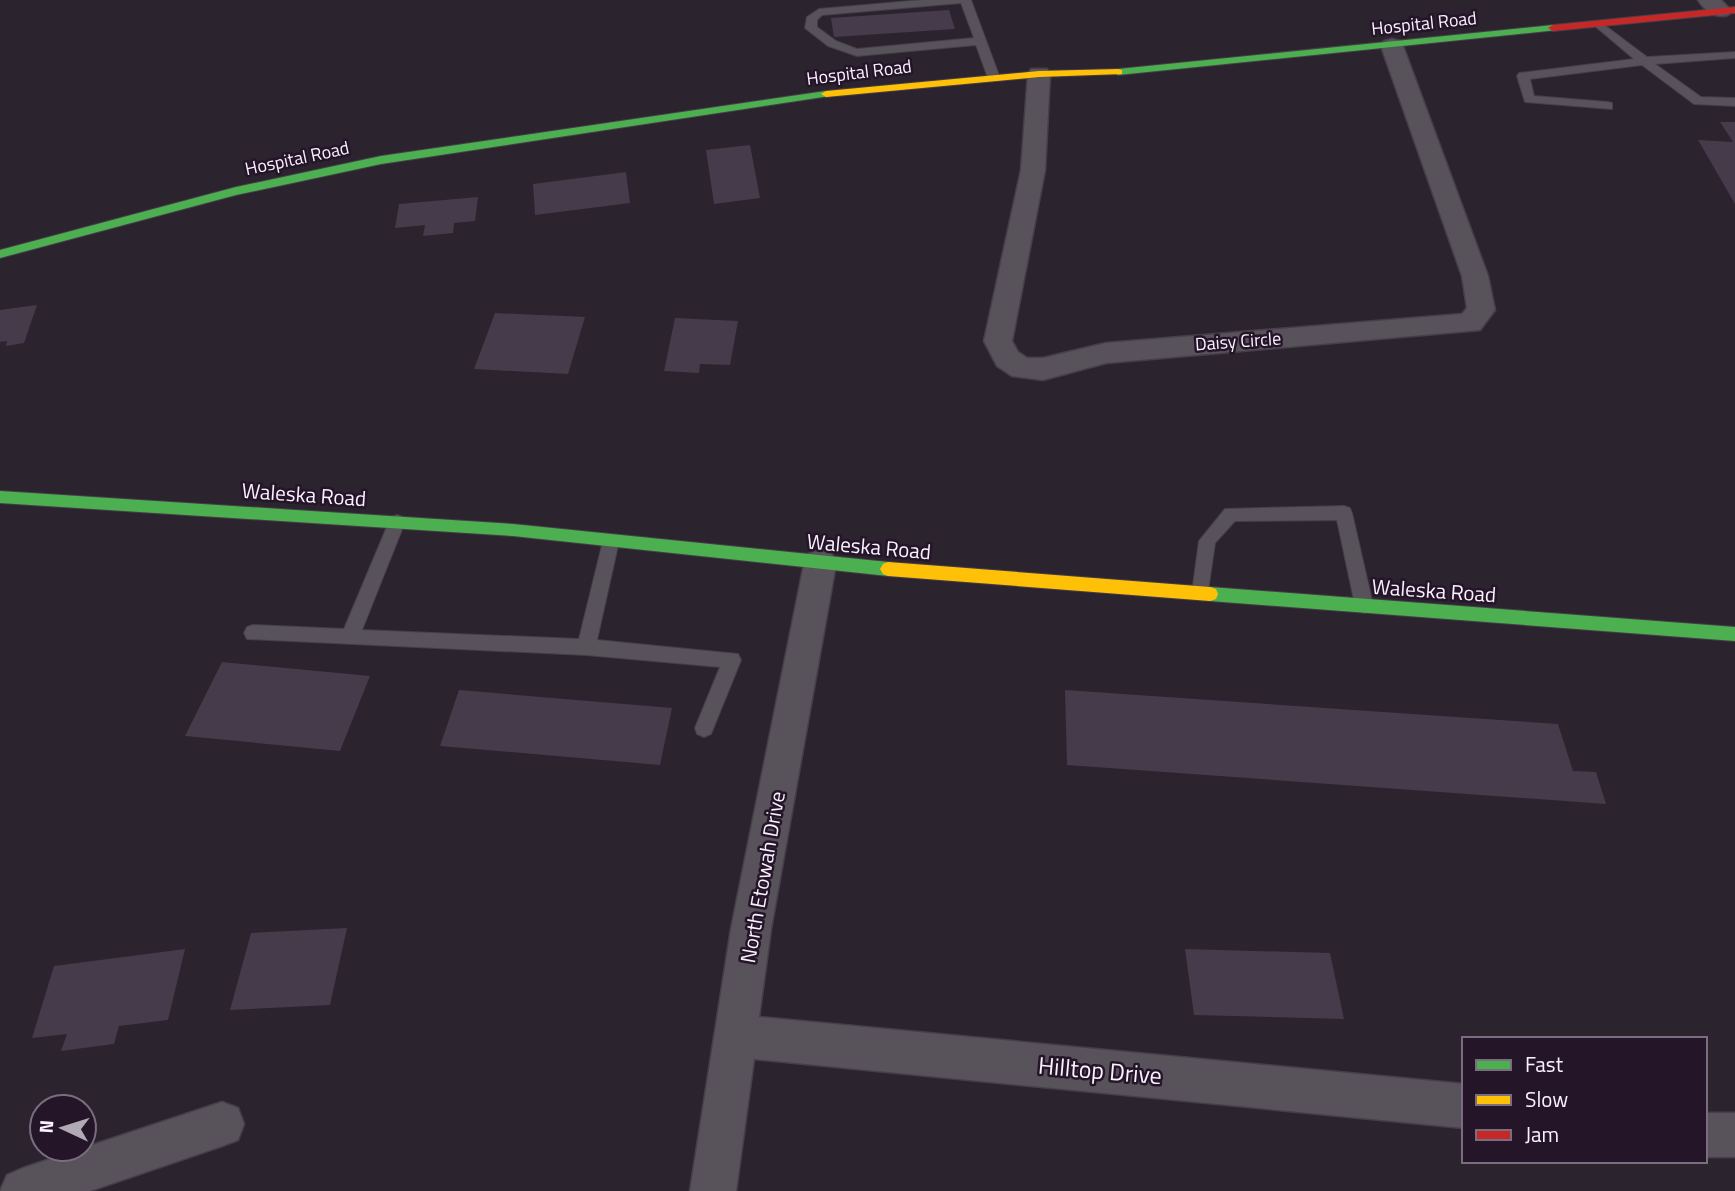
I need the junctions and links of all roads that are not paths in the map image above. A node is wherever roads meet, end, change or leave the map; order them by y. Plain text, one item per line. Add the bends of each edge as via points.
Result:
1 (963, 0) edge
2 (1721, 7) edge
3 (1599, 24) junction
4 (981, 41) junction
5 (1392, 47) junction
6 (1735, 55) edge
7 (1644, 61) junction
8 (1039, 74) junction
9 (994, 78) junction
10 (1735, 103) edge
11 (1608, 106) dead end
12 (0, 254) edge
13 (0, 497) edge
14 (397, 522) junction
15 (611, 541) junction
16 (820, 564) junction
17 (1201, 593) junction
18 (1364, 606) junction
19 (253, 633) dead end
20 (1735, 634) edge
21 (350, 637) junction
22 (586, 647) junction
23 (704, 728) dead end
24 (736, 1036) junction
25 (1462, 1106) edge
26 (222, 1124) dead end
27 (1707, 1135) edge
28 (1735, 1135) edge
29 (23, 1191) edge
30 (713, 1191) edge

1 - 4 lane
1 - 4 lane via 818,12 811,19 811,28 838,48 857,52
2 - 3 street, Hospital Road
3 - 5 street, Hospital Road
3 - 7 lane
4 - 9 lane
5 - 8 street, Hospital Road via 1118,72
5 - 8 street, Daisy Circle via 1475,276 1481,310 1470,323 1192,344 1106,353 1043,369 1022,369 1007,359 999,341 1033,170
6 - 7 lane
7 - 10 lane via 1698,101
7 - 11 lane via 1523,76 1529,99
8 - 9 street, Hospital Road
9 - 12 street, Hospital Road via 849,91 381,160 236,191
13 - 14 street, Waleska Road
14 - 15 street, Waleska Road
14 - 21 lane
15 - 16 street, Waleska Road
15 - 22 lane
16 - 17 street, Waleska Road
16 - 24 street, North Etowah Drive via 751,929
17 - 18 street, Waleska Road
17 - 18 lane via 1207,541 1231,514 1344,513
18 - 20 street, Waleska Road
19 - 21 lane
21 - 22 lane
22 - 23 lane via 732,660
24 - 25 street, Hilltop Drive
24 - 30 street, North Etowah Drive
26 - 29 street
27 - 28 street

